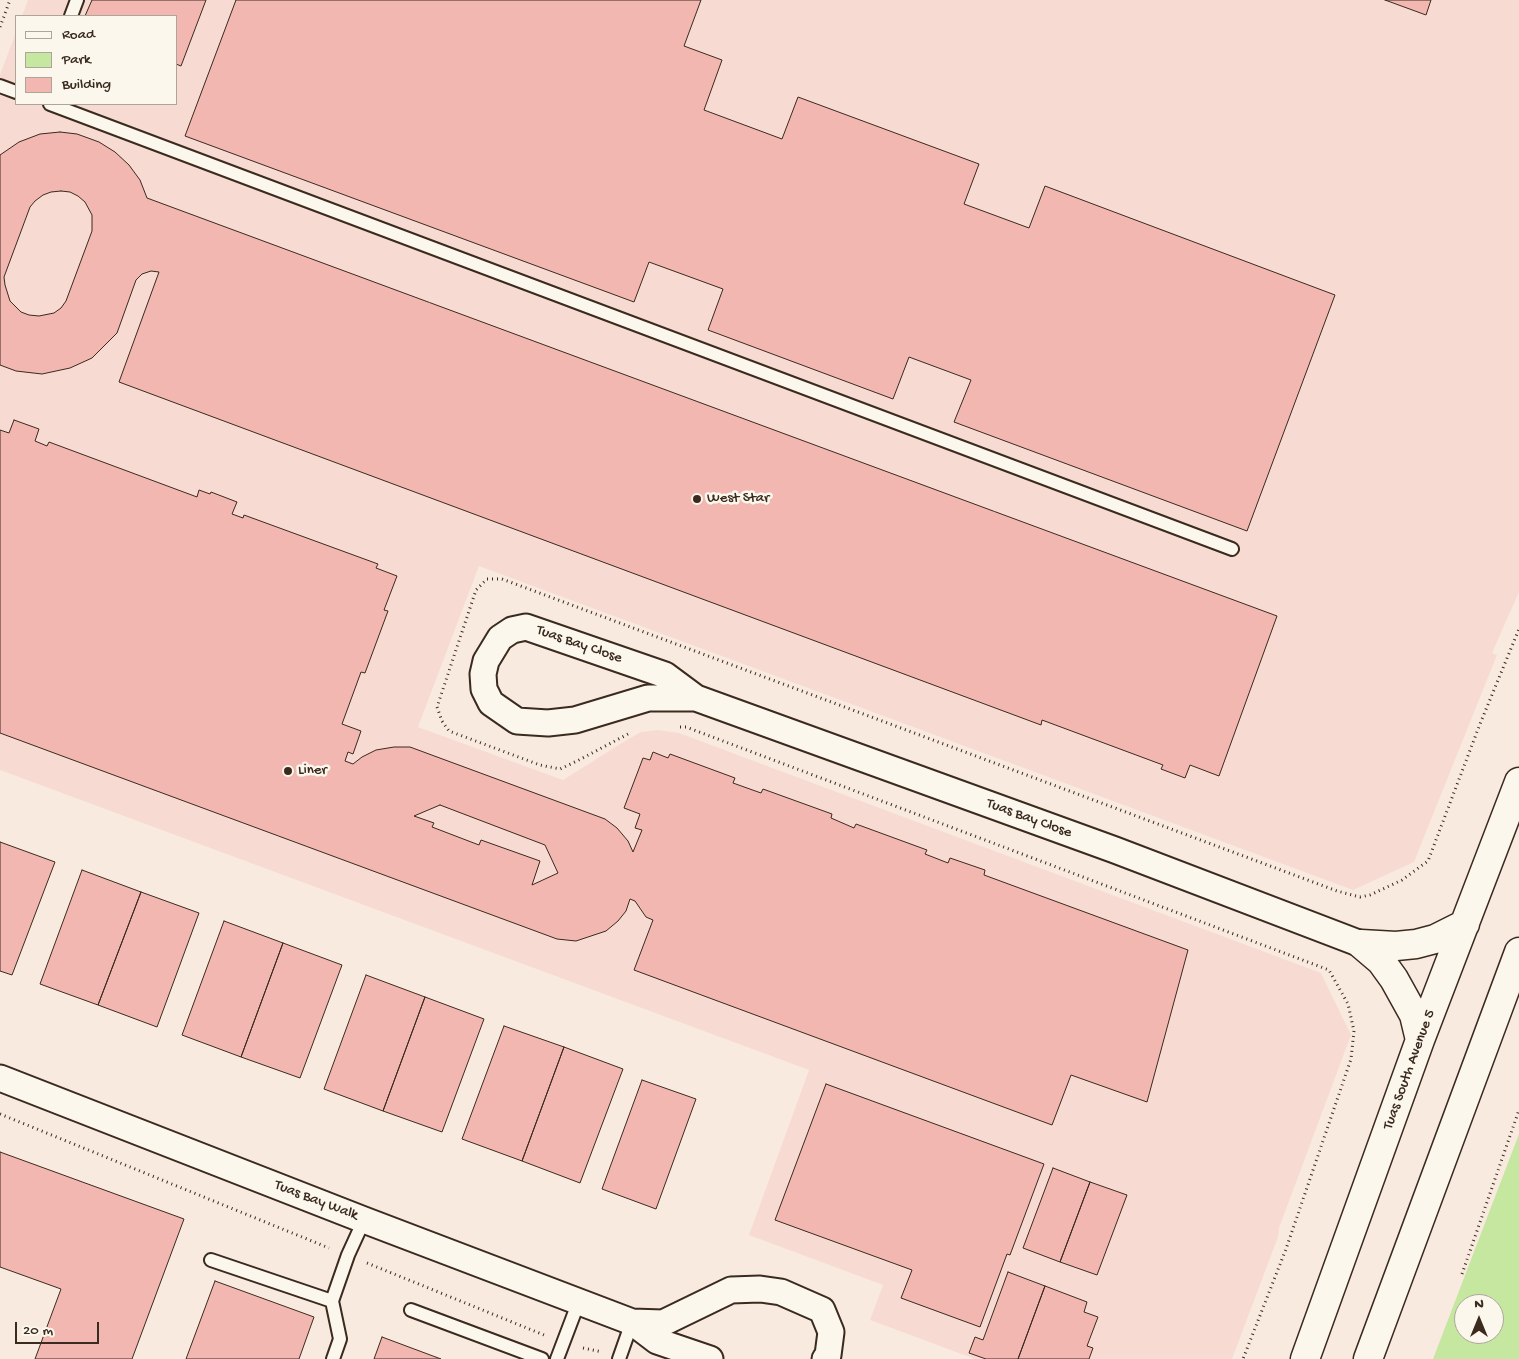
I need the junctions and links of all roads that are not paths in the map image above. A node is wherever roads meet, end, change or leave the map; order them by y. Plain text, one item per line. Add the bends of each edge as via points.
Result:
1 (77, 0) edge
2 (71, 15) edge
3 (0, 86) edge
4 (15, 92) edge
5 (53, 105) edge
6 (1232, 549) dead end
7 (696, 698) junction
8 (1519, 782) edge
9 (1465, 924) junction
10 (1361, 944) junction
11 (1519, 952) edge
12 (1420, 1040) junction
13 (0, 1078) edge
14 (364, 1220) junction
15 (211, 1260) dead end
16 (332, 1301) junction
17 (580, 1301) junction
18 (411, 1310) dead end
19 (632, 1322) junction
20 (619, 1358) edge
21 (830, 1358) edge
22 (333, 1359) edge
23 (542, 1359) edge
24 (557, 1359) edge
25 (710, 1359) edge
26 (1305, 1359) edge
27 (1368, 1359) edge

1 - 2 lane
3 - 4 lane
5 - 6 lane
7 - 7 street, Tuas Bay Close via 648,698 575,720 548,723 517,721 491,702 484,689 483,674 486,661 500,638 512,630 526,627 665,675
7 - 10 street, Tuas Bay Close via 1115,850
8 - 9 street, Tuas South Avenue 5
9 - 10 street via 1435,939 1416,944
9 - 12 street, Tuas South Avenue 5
10 - 12 street via 1381,961 1394,978 1414,1015
11 - 27 street
12 - 26 street, Tuas South Avenue 5
13 - 14 street, Tuas Bay Walk
14 - 16 lane
14 - 17 street, Tuas Bay Walk
15 - 16 lane
16 - 22 lane via 340,1339
17 - 19 street, Tuas Bay Walk
17 - 24 lane
18 - 23 lane
19 - 20 lane
19 - 21 street, Tuas Bay Walk via 663,1323 731,1290 781,1292 822,1310 831,1332
19 - 25 street, Tuas Bay Walk via 657,1341

